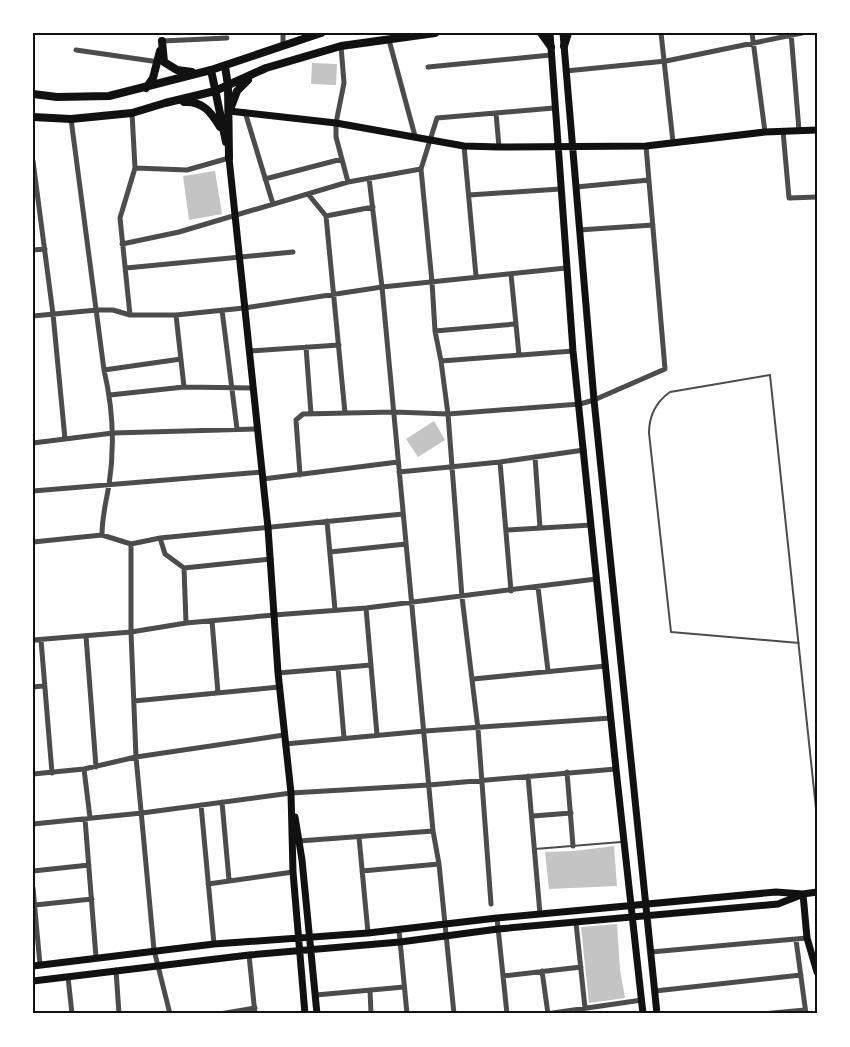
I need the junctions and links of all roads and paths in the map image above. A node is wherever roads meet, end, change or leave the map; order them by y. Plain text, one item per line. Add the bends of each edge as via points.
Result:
1 (283, 33) edge
2 (321, 33) edge
3 (435, 33) edge
4 (541, 33) edge
5 (550, 33) edge
6 (565, 33) edge
7 (662, 33) edge
8 (752, 33) edge
9 (802, 33) edge
10 (791, 34) edge
11 (388, 36) edge
12 (163, 37) edge
13 (227, 38) dead end
14 (753, 42) junction
15 (283, 44) junction
16 (341, 46) junction
17 (564, 46) joint
18 (76, 50) dead end
19 (551, 51) junction
20 (666, 61) junction
21 (160, 62) junction
22 (225, 66) junction
23 (428, 67) dead end
24 (266, 68) junction
25 (211, 70) junction
26 (566, 71) junction
27 (198, 73) junction
28 (228, 86) junction
29 (146, 88) junction
30 (215, 91) junction
31 (33, 94) edge
32 (165, 103) junction
33 (554, 108) junction
34 (229, 111) junction
35 (245, 112) junction
36 (132, 113) junction
37 (496, 113) junction
38 (33, 117) edge
39 (71, 119) junction
40 (336, 123) junction
41 (799, 130) junction
42 (817, 130) edge
43 (783, 131) junction
44 (765, 132) junction
45 (224, 135) junction
46 (415, 136) junction
47 (429, 139) junction
48 (673, 142) junction
49 (464, 146) junction
50 (646, 146) junction
51 (499, 147) junction
52 (572, 147) junction
53 (557, 148) junction
54 (230, 158) junction
55 (342, 159) junction
56 (33, 161) edge
57 (135, 168) junction
58 (421, 169) junction
59 (369, 178) junction
60 (265, 179) junction
61 (649, 180) junction
62 (348, 183) junction
63 (576, 187) junction
64 (560, 189) junction
65 (308, 194) junction
66 (469, 195) junction
67 (817, 196) edge
68 (273, 204) junction
69 (373, 207) junction
70 (234, 216) junction
71 (326, 216) junction
72 (653, 225) junction
73 (579, 230) junction
74 (122, 244) junction
75 (45, 249) junction
76 (33, 250) edge
77 (293, 252) dead end
78 (239, 258) junction
79 (126, 268) junction
80 (566, 268) junction
81 (511, 274) junction
82 (476, 276) junction
83 (432, 282) junction
84 (382, 287) junction
85 (334, 294) junction
86 (244, 308) junction
87 (97, 310) junction
88 (222, 310) junction
89 (53, 314) junction
90 (130, 315) junction
91 (176, 315) junction
92 (33, 316) edge
93 (515, 324) junction
94 (435, 331) junction
95 (339, 345) junction
96 (306, 347) junction
97 (249, 351) junction
98 (573, 351) junction
99 (519, 355) junction
100 (181, 358) junction
101 (441, 361) junction
102 (104, 370) junction
103 (184, 387) junction
104 (253, 388) junction
105 (232, 389) junction
106 (110, 395) junction
107 (594, 400) junction
108 (580, 404) junction
109 (394, 412) junction
110 (345, 413) junction
111 (311, 414) junction
112 (448, 414) junction
113 (237, 429) junction
114 (257, 429) junction
115 (113, 433) junction
116 (65, 439) junction
117 (33, 443) edge
118 (584, 450) junction
119 (535, 457) junction
120 (398, 462) junction
121 (501, 462) junction
122 (452, 467) junction
123 (399, 472) junction
124 (263, 476) junction
125 (300, 476) junction
126 (109, 485) junction
127 (33, 491) edge
128 (403, 514) junction
129 (327, 521) junction
130 (591, 525) junction
131 (268, 528) junction
132 (540, 528) junction
133 (506, 530) junction
134 (102, 535) junction
135 (160, 538) junction
136 (33, 542) edge
137 (131, 544) junction
138 (406, 544) junction
139 (330, 552) junction
140 (270, 559) junction
141 (184, 568) junction
142 (596, 579) junction
143 (538, 587) junction
144 (511, 591) junction
145 (462, 597) junction
146 (411, 603) junction
147 (366, 608) junction
148 (335, 610) junction
149 (274, 615) junction
150 (212, 621) junction
151 (186, 624) junction
152 (131, 632) junction
153 (86, 636) junction
154 (33, 640) edge
155 (41, 640) junction
156 (799, 643) junction
157 (371, 665) junction
158 (606, 666) junction
159 (338, 668) junction
160 (548, 671) junction
161 (278, 673) junction
162 (473, 679) junction
163 (43, 686) junction
164 (33, 687) edge
165 (279, 687) junction
166 (218, 693) junction
167 (134, 701) junction
168 (611, 718) junction
169 (478, 729) junction
170 (425, 731) junction
171 (284, 735) junction
172 (377, 735) junction
173 (344, 738) junction
174 (285, 744) junction
175 (136, 757) junction
176 (96, 767) junction
177 (616, 768) junction
178 (84, 769) junction
179 (567, 772) junction
180 (52, 773) junction
181 (33, 774) edge
182 (528, 776) junction
183 (482, 780) junction
184 (429, 785) junction
185 (291, 793) junction
186 (222, 802) junction
187 (201, 805) junction
188 (142, 813) junction
189 (571, 813) junction
190 (532, 816) junction
191 (817, 818) edge
192 (87, 819) junction
193 (33, 824) edge
194 (433, 831) junction
195 (359, 837) junction
196 (299, 841) junction
197 (624, 842) junction
198 (573, 846) junction
199 (535, 849) junction
200 (439, 864) junction
201 (89, 865) junction
202 (33, 871) edge
203 (362, 871) junction
204 (293, 872) junction
205 (229, 880) junction
206 (208, 884) junction
207 (33, 888) edge
208 (817, 892) edge
209 (803, 894) junction
210 (92, 899) junction
211 (491, 904) dead end
212 (645, 904) junction
213 (35, 905) junction
214 (631, 906) junction
215 (540, 914) junction
216 (647, 916) junction
217 (633, 917) junction
218 (497, 918) junction
219 (576, 923) junction
220 (445, 925) junction
221 (498, 929) junction
222 (399, 930) junction
223 (368, 933) junction
224 (446, 936) junction
225 (311, 938) junction
226 (807, 938) junction
227 (299, 939) junction
228 (796, 940) junction
229 (400, 942) junction
230 (214, 944) junction
231 (312, 949) junction
232 (154, 950) junction
233 (299, 950) junction
234 (651, 952) junction
235 (249, 955) junction
236 (96, 957) junction
237 (36, 965) edge
238 (159, 965) junction
239 (581, 967) junction
240 (116, 970) junction
241 (542, 972) junction
242 (817, 972) edge
243 (801, 975) junction
244 (503, 976) junction
245 (68, 977) junction
246 (33, 981) edge
247 (404, 987) junction
248 (370, 990) junction
249 (655, 991) junction
250 (316, 995) junction
251 (642, 1000) junction
252 (585, 1008) junction
253 (255, 1011) edge
254 (806, 1012) edge
255 (72, 1014) edge
256 (119, 1014) edge
257 (170, 1014) edge
258 (220, 1014) edge
259 (305, 1014) edge
260 (317, 1014) edge
261 (371, 1014) edge
262 (407, 1014) edge
263 (454, 1014) edge
264 (507, 1014) edge
265 (547, 1014) edge
266 (643, 1014) edge
267 (657, 1014) edge
268 (762, 1014) edge

1 - 15 street
2 - 15 main road
3 - 11 main road
4 - 19 main road
5 - 19 main road
6 - 17 main road
7 - 20 street
8 - 14 street
9 - 10 street
10 - 14 street
10 - 41 street
11 - 16 main road
11 - 46 street
12 - 13 street
12 - 21 main road
14 - 20 street
14 - 44 street
15 - 22 main road
16 - 24 main road
16 - 40 street via 344,84
17 - 26 main road
18 - 21 street
19 - 23 street
19 - 33 main road
20 - 26 street
20 - 48 street
21 - 27 main road
21 - 29 main road
22 - 25 main road
22 - 28 main road
24 - 28 main road
24 - 34 main road via 242,84
25 - 27 main road
25 - 30 main road
26 - 52 main road
27 - 29 main road
28 - 30 main road
28 - 34 main road
29 - 31 main road via 110,96
30 - 32 main road
30 - 45 main road
32 - 36 main road
32 - 45 main road via 200,103 214,116
33 - 37 street
33 - 53 main road
34 - 35 main road
34 - 54 main road
35 - 40 main road
35 - 60 street
36 - 39 main road
36 - 57 street
37 - 47 street via 437,118
37 - 51 street
38 - 39 main road
39 - 87 street
40 - 46 main road
40 - 55 street
41 - 42 main road
41 - 43 main road
43 - 44 main road
43 - 67 street via 789,198
44 - 48 main road
45 - 54 main road
46 - 47 main road
47 - 49 main road
47 - 58 street
48 - 50 main road
49 - 51 main road
49 - 66 street
50 - 52 main road
50 - 61 street
51 - 53 main road
52 - 53 main road
52 - 63 main road
53 - 64 main road
54 - 57 street via 187,170
54 - 70 main road
55 - 60 street
55 - 62 street
56 - 75 street
57 - 74 street via 120,218
58 - 59 street
58 - 83 street
59 - 62 street
59 - 69 street
60 - 68 street
61 - 63 street
61 - 72 street
62 - 65 street
63 - 73 main road
64 - 66 street
64 - 80 main road
65 - 68 street
65 - 71 street
66 - 82 street
68 - 70 street
69 - 71 street
69 - 84 street
70 - 74 street
70 - 78 main road
71 - 85 street
72 - 73 street
72 - 107 street via 665,369
73 - 107 main road
74 - 79 street
75 - 76 street
75 - 89 street
77 - 78 street
78 - 79 street
78 - 86 main road
79 - 90 street
80 - 81 street
80 - 98 main road
81 - 82 street
81 - 93 street
82 - 83 street
83 - 84 street
83 - 94 street
84 - 85 street
84 - 109 street
85 - 86 street
85 - 95 street
86 - 88 street
86 - 97 main road
87 - 89 street
87 - 90 street
87 - 102 street
88 - 91 street
88 - 105 street
89 - 92 street
89 - 116 street
90 - 91 street
91 - 100 street
93 - 94 street
93 - 99 street
94 - 101 street
95 - 96 street
95 - 110 street
96 - 97 street
96 - 111 street
97 - 104 main road
98 - 99 street
98 - 108 main road
99 - 101 street
100 - 102 street
100 - 103 street
101 - 112 street
102 - 106 street
103 - 105 street
103 - 106 street
104 - 105 street
104 - 114 main road
105 - 113 street
106 - 115 street
107 - 108 street
107 - 212 main road
108 - 112 street
108 - 118 main road
109 - 110 street
109 - 112 street
109 - 120 street
110 - 111 street
111 - 125 street via 296,420
112 - 122 street
113 - 114 street
113 - 115 street
114 - 124 main road
115 - 116 street
115 - 126 street
116 - 117 street
118 - 119 street
118 - 130 main road
119 - 121 street
119 - 132 street
120 - 123 street
120 - 125 street
121 - 122 street
121 - 133 street
122 - 123 street
122 - 145 street
123 - 128 street
124 - 125 street
124 - 126 street
124 - 131 main road
126 - 127 street
126 - 134 street
128 - 129 street
128 - 138 street
129 - 131 street
129 - 139 street
130 - 132 street
130 - 142 main road
131 - 135 street
131 - 140 main road
132 - 133 street
133 - 144 street
134 - 136 street
134 - 137 street
135 - 137 street
135 - 141 street via 165,554
137 - 152 street
138 - 139 street
138 - 146 street
139 - 148 street
140 - 141 street
140 - 149 main road
141 - 151 street
142 - 143 street
142 - 158 main road
143 - 144 street
143 - 160 street
144 - 145 street
145 - 146 street
145 - 162 street
146 - 147 street
146 - 170 street
147 - 148 street
147 - 157 street
148 - 149 street
149 - 150 street
149 - 161 main road
150 - 151 street
150 - 166 street
151 - 152 street
152 - 153 street
152 - 167 street
153 - 155 street
153 - 176 street
154 - 155 street
155 - 163 street
156 - 156 lane via 770,375 670,392 653,410 649,433 671,632
156 - 191 lane
157 - 159 street
157 - 172 street
158 - 160 street
158 - 168 main road
159 - 161 street
159 - 173 street
160 - 162 street
161 - 165 main road
162 - 169 street
163 - 164 street
163 - 180 street
165 - 166 street
165 - 171 main road
166 - 167 street
167 - 175 street
168 - 169 street
168 - 177 main road
169 - 170 street
169 - 183 street
170 - 172 street
170 - 184 street
171 - 174 main road
171 - 175 street
172 - 173 street
173 - 174 street
174 - 185 main road
175 - 176 street
175 - 188 street
176 - 178 street
177 - 179 street
177 - 197 main road
178 - 180 street
178 - 192 street
179 - 182 street
179 - 189 street
180 - 181 street
182 - 183 street
182 - 190 street
183 - 184 street
183 - 211 street
184 - 185 street
184 - 194 street
185 - 186 street
185 - 196 main road
185 - 204 main road
186 - 187 street
186 - 205 street
187 - 188 street
187 - 206 street
188 - 192 street
188 - 232 street
189 - 190 street
189 - 198 street
190 - 199 street
192 - 193 street
192 - 201 street
194 - 195 street
194 - 200 street
195 - 196 street
195 - 203 street
196 - 225 main road
197 - 198 lane
197 - 214 main road
198 - 199 lane
199 - 215 street
200 - 203 street
200 - 220 street
201 - 202 street
201 - 210 street
203 - 223 street
204 - 205 street
204 - 227 main road
205 - 206 street
206 - 230 street
207 - 213 street
208 - 209 main road
209 - 212 main road via 776,892
209 - 216 main road via 778,904
209 - 226 main road
210 - 213 street
210 - 236 street
212 - 214 main road
212 - 216 main road
213 - 237 street
214 - 215 main road
214 - 217 main road
215 - 218 main road
216 - 217 main road
216 - 234 main road
217 - 219 main road
217 - 251 main road
218 - 220 main road
218 - 221 street
219 - 221 main road
219 - 239 street
220 - 222 main road
220 - 224 street
221 - 224 main road
221 - 244 street
222 - 223 main road
222 - 229 street
223 - 225 main road
224 - 229 main road
224 - 263 street
225 - 227 main road
225 - 231 main road
226 - 228 street
226 - 242 main road
227 - 230 main road
227 - 233 main road
228 - 234 street
228 - 243 street
229 - 231 main road
229 - 247 street
230 - 232 main road
231 - 233 main road
231 - 250 main road
232 - 236 main road
232 - 238 street
233 - 235 main road
233 - 259 main road
234 - 249 main road
235 - 238 main road
235 - 253 street
236 - 237 main road
238 - 240 main road
238 - 257 street
239 - 241 street
239 - 252 street
240 - 245 main road
240 - 256 street
241 - 244 street
241 - 265 street
243 - 249 street
243 - 254 street
244 - 264 street
245 - 246 main road
245 - 255 street
247 - 248 street
247 - 262 street
248 - 250 street
248 - 261 street
249 - 267 main road
250 - 260 main road
251 - 252 street
251 - 266 main road
252 - 265 street
253 - 258 street
254 - 268 street

